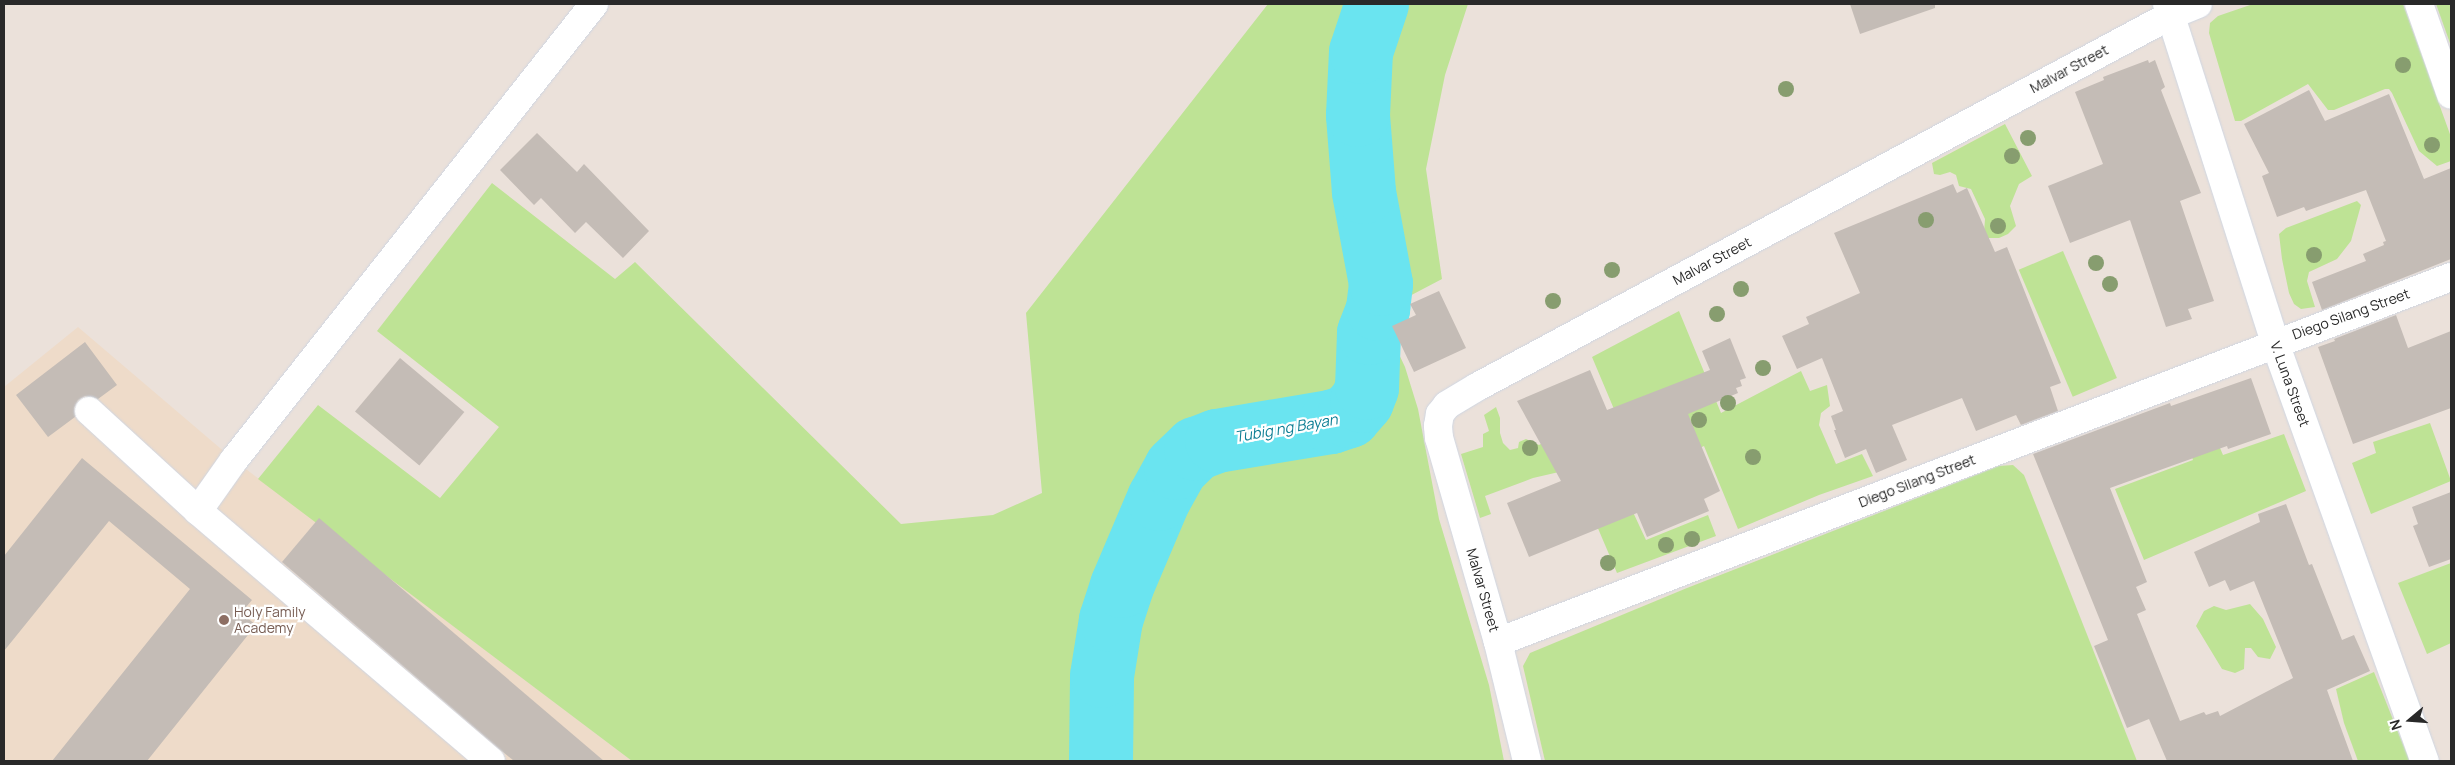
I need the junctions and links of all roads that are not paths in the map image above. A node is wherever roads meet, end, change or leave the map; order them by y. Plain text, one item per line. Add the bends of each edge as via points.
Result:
1 (594, 4) edge
2 (2198, 4) edge
3 (2419, 4) edge
4 (2169, 9) edge
5 (2451, 94) edge
6 (2451, 277) edge
7 (2275, 343) junction
8 (89, 411) dead end
9 (198, 511) junction
10 (1498, 642) junction
11 (491, 761) edge
12 (1527, 761) edge
13 (2425, 761) edge

1 - 9 street via 234,460
2 - 4 street, Malvar Street
3 - 5 street
4 - 7 street, V. Luna Street
4 - 10 street, Malvar Street via 1447,405 1440,414 1439,438
6 - 7 street, Diego Silang Street
7 - 10 street, Diego Silang Street
7 - 13 street, V. Luna Street
8 - 9 street
9 - 11 street
10 - 12 street

